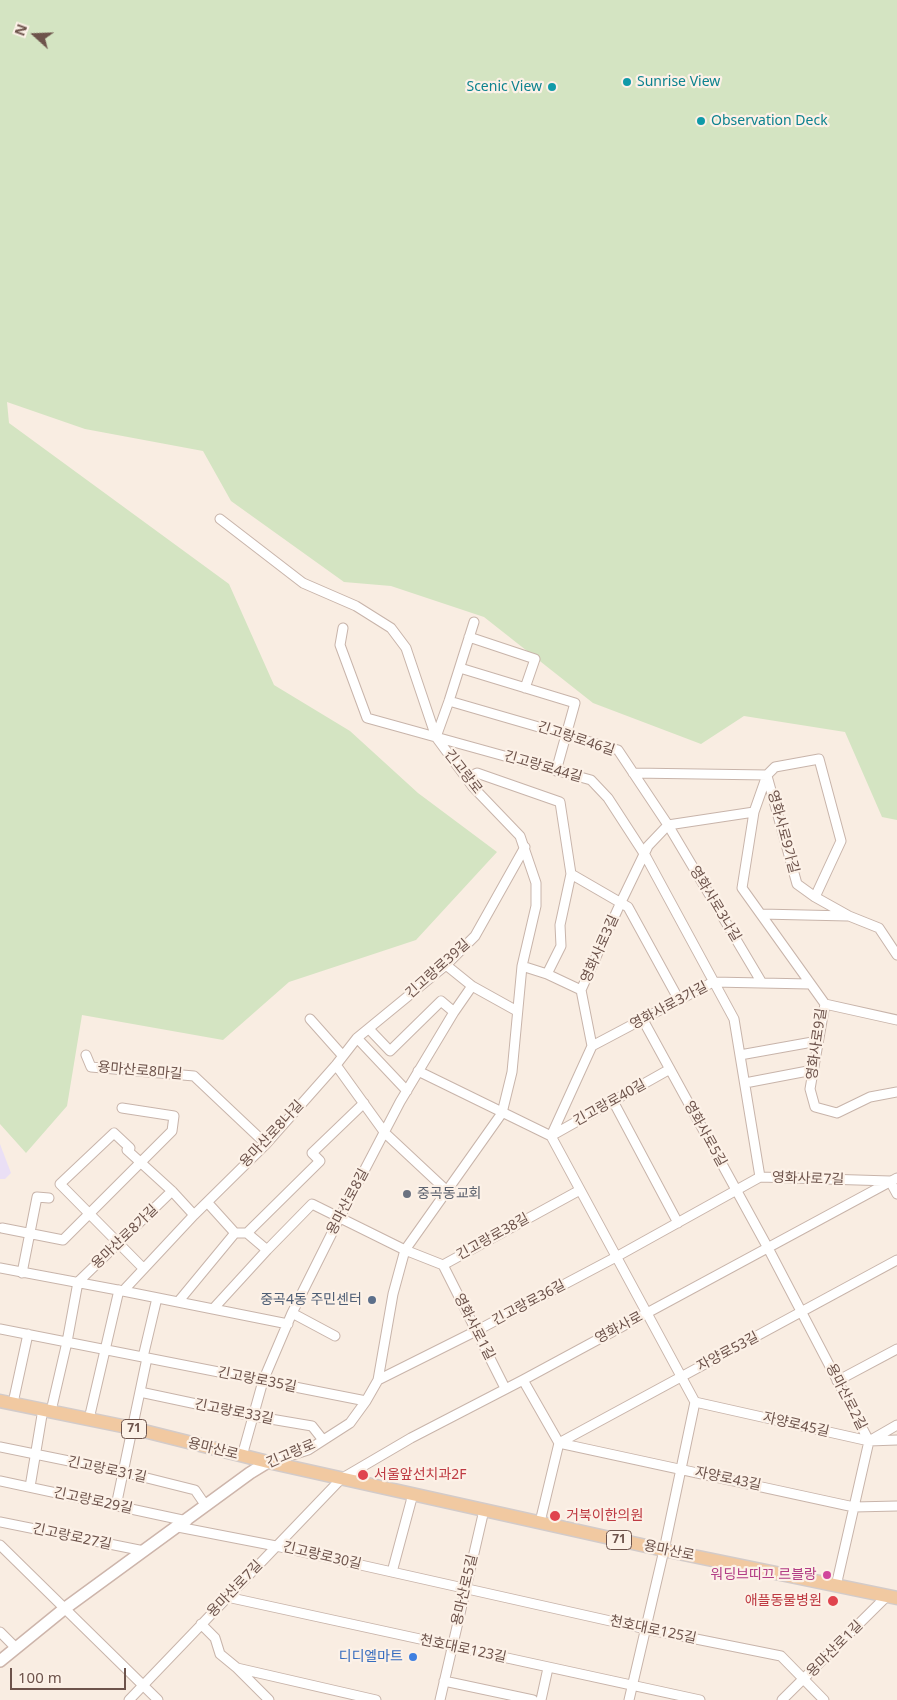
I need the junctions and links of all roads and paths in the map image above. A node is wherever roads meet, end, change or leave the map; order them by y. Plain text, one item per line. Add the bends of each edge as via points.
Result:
1 (220, 519) dead end
2 (474, 622) dead end
3 (343, 628) dead end
4 (469, 637) junction
5 (460, 668) junction
6 (525, 688) junction
7 (449, 701) junction
8 (566, 735) junction
9 (436, 737) junction
10 (556, 771) junction
11 (633, 773) junction
12 (767, 775) junction
13 (466, 778) junction
14 (754, 812) junction
15 (668, 825) junction
16 (525, 847) junction
17 (644, 855) junction
18 (571, 874) junction
19 (815, 896) junction
20 (621, 902) junction
21 (761, 914) junction
22 (849, 916) junction
23 (897, 955) edge
24 (446, 965) junction
25 (522, 966) junction
26 (547, 974) junction
27 (713, 982) junction
28 (762, 983) junction
29 (810, 984) junction
30 (472, 986) junction
31 (581, 990) junction
32 (679, 1000) junction
33 (824, 1004) junction
34 (517, 1011) junction
35 (454, 1012) junction
36 (310, 1019) dead end
37 (643, 1020) junction
38 (897, 1020) edge
39 (369, 1029) junction
40 (357, 1038) junction
41 (818, 1040) junction
42 (592, 1046) junction
43 (86, 1055) dead end
44 (342, 1055) junction
45 (740, 1055) junction
46 (336, 1065) junction
47 (670, 1069) junction
48 (813, 1070) junction
49 (418, 1071) junction
50 (745, 1083) junction
51 (407, 1091) junction
52 (897, 1092) edge
53 (613, 1101) junction
54 (364, 1103) junction
55 (122, 1108) dead end
56 (502, 1112) junction
57 (385, 1133) junction
58 (551, 1136) junction
59 (266, 1144) junction
60 (140, 1164) junction
61 (760, 1177) junction
62 (894, 1180) edge
63 (446, 1190) junction
64 (580, 1190) junction
65 (737, 1190) junction
66 (172, 1191) junction
67 (897, 1194) edge
68 (49, 1198) dead end
69 (207, 1202) junction
70 (91, 1214) junction
71 (194, 1215) junction
72 (340, 1217) junction
73 (678, 1223) junction
74 (2, 1228) dead end
75 (235, 1233) junction
76 (247, 1233) junction
77 (30, 1234) junction
78 (120, 1242) junction
79 (768, 1248) junction
80 (266, 1250) junction
81 (405, 1250) junction
82 (616, 1257) junction
83 (897, 1260) edge
84 (443, 1265) junction
85 (0, 1268) edge
86 (143, 1268) junction
87 (22, 1273) junction
88 (78, 1282) junction
89 (121, 1290) junction
90 (157, 1298) junction
91 (178, 1302) junction
92 (213, 1309) junction
93 (802, 1312) junction
94 (292, 1313) junction
95 (647, 1313) junction
96 (288, 1324) junction
97 (0, 1329) edge
98 (476, 1331) junction
99 (28, 1334) junction
100 (335, 1336) dead end
101 (67, 1342) junction
102 (897, 1349) edge
103 (106, 1350) junction
104 (145, 1358) junction
105 (681, 1377) junction
106 (378, 1380) junction
107 (523, 1380) junction
108 (263, 1381) junction
109 (837, 1381) junction
110 (505, 1388) junction
111 (140, 1392) junction
112 (0, 1401) edge
113 (366, 1402) junction
114 (695, 1402) junction
115 (13, 1404) junction
116 (47, 1410) junction
117 (253, 1416) junction
118 (89, 1419) junction
119 (897, 1426) edge
120 (132, 1428) junction
121 (323, 1440) junction
122 (897, 1440) edge
123 (869, 1441) junction
124 (559, 1443) junction
125 (0, 1447) edge
126 (35, 1454) junction
127 (242, 1456) junction
128 (268, 1462) junction
129 (681, 1469) junction
130 (123, 1472) junction
131 (341, 1479) junction
132 (0, 1481) edge
133 (30, 1487) junction
134 (413, 1494) junction
135 (116, 1506) junction
136 (206, 1506) junction
137 (897, 1506) edge
138 (854, 1507) junction
139 (484, 1510) junction
140 (0, 1522) edge
141 (540, 1522) junction
142 (182, 1524) junction
143 (0, 1545) edge
144 (276, 1546) junction
145 (664, 1550) junction
146 (144, 1551) junction
147 (392, 1572) junction
148 (836, 1586) junction
149 (466, 1588) junction
150 (227, 1597) junction
151 (892, 1597) edge
152 (64, 1609) junction
153 (201, 1624) junction
154 (646, 1628) junction
155 (0, 1632) edge
156 (452, 1647) junction
157 (16, 1648) junction
158 (0, 1661) edge
159 (237, 1668) junction
160 (548, 1668) junction
161 (805, 1679) junction
162 (444, 1681) junction
163 (143, 1685) junction
164 (633, 1686) junction
165 (129, 1700) edge
166 (158, 1700) edge
167 (269, 1700) edge
168 (376, 1700) edge
169 (440, 1700) edge
170 (533, 1700) edge
171 (540, 1700) edge
172 (629, 1700) edge
173 (700, 1700) edge
174 (782, 1700) edge
175 (824, 1700) edge

1 - 9 street, 긴고랑로 via 303,583 356,606 390,628 406,648
2 - 4 street
3 - 9 street, 긴고랑로44길 via 340,644 367,718
4 - 5 street
4 - 6 street via 535,659
5 - 6 street
5 - 7 street
6 - 8 street via 575,703
7 - 8 street, 긴고랑로46길
7 - 9 street
8 - 10 street
8 - 11 street, 긴고랑로46길 via 618,750
9 - 10 street, 긴고랑로44길
9 - 13 street, 긴고랑로
10 - 17 street, 긴고랑로44길 via 591,780 608,798
11 - 12 street
11 - 15 street, 긴고랑로46길
12 - 14 street, 영화사로9길
12 - 19 street, 영화사로9가길 via 797,884
12 - 19 street via 775,767 819,759 841,841
13 - 16 street, 긴고랑로 via 520,836
13 - 18 street via 477,773 560,802
14 - 15 street
14 - 21 street, 영화사로9길 via 742,888
15 - 17 street, 영화사로3길
15 - 28 street, 영화사로3나길
16 - 24 street, 긴고랑로39길 via 475,936
16 - 25 street, 긴고랑로 via 536,883 536,906
17 - 20 street, 영화사로3길
17 - 27 street, 영화사로7길
18 - 20 street, 영화사로3길
18 - 26 street via 560,925 561,946
19 - 22 street, 영화사로9가길
20 - 31 street, 영화사로3길
20 - 32 street, 영화사로3길 via 628,907
21 - 22 street
21 - 29 street, 영화사로9길
22 - 23 street, 영화사로9가길 via 879,928
24 - 30 street
24 - 39 street, 긴고랑로39길
25 - 26 street
25 - 34 street, 긴고랑로
26 - 31 street
27 - 28 street, 영화사로3가길
27 - 32 street, 영화사로3가길
27 - 45 street, 영화사로7길 via 734,1020
28 - 29 street, 영화사로3가길
29 - 33 street, 영화사로9길
30 - 34 street
30 - 35 street, 용마산로8길
31 - 42 street, 영화사로3길
32 - 37 street, 영화사로3가길
33 - 38 street
33 - 41 street, 영화사로9길
34 - 56 street, 긴고랑로 via 512,1072
35 - 39 street via 441,1001 390,1051
35 - 49 street, 용마산로8길
36 - 44 street
37 - 42 street, 영화사로3가길
37 - 47 street, 영화사로5길
39 - 40 street, 긴고랑로39길
40 - 44 street, 긴고랑로39길
40 - 51 street
41 - 45 street
41 - 48 street, 영화사로9길
42 - 58 street
43 - 59 street, 용마산로8마길 via 91,1067 194,1076
44 - 46 street, 긴고랑로39길
45 - 50 street, 영화사로7길
46 - 54 street
46 - 59 street, 용마산로8나길
47 - 53 street, 긴고랑로40길
47 - 65 street, 영화사로5길
48 - 50 street
48 - 52 street, 영화사로9길 via 810,1089 815,1107 837,1113 870,1097
49 - 51 street, 용마산로8길
49 - 56 street
50 - 61 street, 영화사로7길
51 - 57 street, 용마산로8길
53 - 58 street, 긴고랑로40길
53 - 73 street
54 - 57 street
54 - 76 street via 312,1153 320,1160
55 - 60 street via 174,1116 172,1131
56 - 58 street
56 - 63 street, 긴고랑로
57 - 63 street
57 - 72 street, 용마산로8길
58 - 64 street
59 - 69 street, 용마산로8나길
60 - 66 street
60 - 70 street
60 - 70 street via 127,1150 130,1148 114,1133 60,1184
61 - 62 street, 영화사로7길
61 - 65 street, 긴고랑로36길
62 - 67 street
62 - 79 street, 영화사로
63 - 81 street, 긴고랑로
64 - 82 street
64 - 84 street, 긴고랑로38길
65 - 73 street, 긴고랑로36길
65 - 79 street, 영화사로5길
66 - 71 street
66 - 78 street, 용마산로8가길
68 - 77 street via 37,1197
69 - 71 street, 용마산로8나길
69 - 75 street
70 - 77 street via 63,1240
70 - 78 street
71 - 86 street, 용마산로8나길
72 - 80 street, 긴고랑로38길 via 312,1204
72 - 81 street, 긴고랑로38길
72 - 94 street, 용마산로8길
73 - 82 street, 긴고랑로36길
74 - 77 street
75 - 76 street
75 - 91 street
76 - 80 street
77 - 87 street
78 - 86 street
78 - 88 street, 용마산로8가길
79 - 93 street, 용마산로2길
79 - 95 street, 영화사로
80 - 92 street
81 - 84 street, 긴고랑로38길
81 - 106 street, 긴고랑로 via 393,1294
82 - 95 street
82 - 98 street, 긴고랑로36길
83 - 93 street, 자양로53길
84 - 98 street, 영화사로1길
85 - 87 street, 용마산로8가길
86 - 89 street, 용마산로8나길
87 - 88 street, 용마산로8가길
88 - 89 street, 용마산로8가길
88 - 101 street
89 - 90 street, 용마산로8가길
89 - 103 street
90 - 91 street, 용마산로8가길
90 - 104 street
91 - 92 street, 용마산로8가길
92 - 96 street, 용마산로8가길
93 - 105 street, 자양로53길
93 - 109 street, 용마산로2길
94 - 96 street, 용마산로8길
94 - 100 street
95 - 105 street
95 - 107 street, 영화사로
96 - 108 street, 용마산로8길
97 - 99 street, 긴고랑로35길
98 - 106 street, 긴고랑로36길
98 - 110 street, 영화사로1길
99 - 101 street, 긴고랑로35길
99 - 115 street
101 - 103 street, 긴고랑로35길
101 - 116 street
102 - 109 street
103 - 104 street, 긴고랑로35길
103 - 118 street
104 - 108 street, 긴고랑로35길
104 - 111 street
105 - 114 street
105 - 124 street, 자양로53길
106 - 113 street, 긴고랑로
107 - 110 street, 영화사로
107 - 124 street
108 - 113 street, 긴고랑로35길
108 - 117 street, 용마산로8길
109 - 123 street, 용마산로2길
110 - 131 street, 영화사로
111 - 117 street, 긴고랑로33길
111 - 120 street
112 - 115 main road, 용마산로 / 71
113 - 121 street, 긴고랑로 via 350,1423
114 - 123 street, 자양로45길
114 - 129 street
115 - 116 main road, 용마산로 / 71
116 - 118 main road, 용마산로 / 71
116 - 126 street
117 - 121 street, 긴고랑로33길 via 312,1426
117 - 127 street, 용마산로8길
118 - 120 main road, 용마산로 / 71
119 - 123 street
120 - 127 main road, 용마산로 / 71
120 - 130 street
121 - 128 street, 긴고랑로 via 308,1450
122 - 123 street, 자양로45길
123 - 138 street, 용마산로2길
124 - 129 street, 자양로43길
124 - 141 street
125 - 126 street, 긴고랑로31길
126 - 130 street, 긴고랑로31길
126 - 133 street
127 - 128 main road, 용마산로 / 71
128 - 131 main road, 용마산로 / 71
128 - 136 main road, 긴고랑로
129 - 138 street, 자양로43길
129 - 145 street
130 - 135 street
130 - 136 street, 긴고랑로31길 via 195,1490
131 - 134 main road, 용마산로 / 71
131 - 144 street, 용마산로7길
132 - 133 street, 긴고랑로29길
133 - 135 street, 긴고랑로29길
134 - 139 main road, 용마산로 / 71
134 - 147 street
135 - 142 street, 긴고랑로29길
136 - 142 main road, 긴고랑로
137 - 138 street, 자양로43길
138 - 148 street, 용마산로2길
139 - 141 main road, 용마산로 / 71
139 - 149 street, 용마산로5길
140 - 146 street, 긴고랑로27길
141 - 145 main road, 용마산로 / 71
142 - 144 street, 긴고랑로30길
142 - 146 main road, 긴고랑로
143 - 152 street
144 - 147 street, 긴고랑로30길
144 - 150 street, 용마산로7길
145 - 148 main road, 용마산로 / 71
145 - 154 street
146 - 152 main road, 긴고랑로
147 - 149 street, 긴고랑로30길
148 - 151 main road, 용마산로 / 71
149 - 154 street, 천호대로125길
149 - 156 street, 용마산로5길
150 - 153 street, 용마산로7길
150 - 156 street, 천호대로123길
151 - 161 street, 용마산로1길
152 - 157 main road, 긴고랑로
152 - 163 street
153 - 159 street via 215,1638 220,1654
153 - 163 street, 용마산로7길
154 - 161 street, 천호대로125길 via 781,1656
154 - 164 street
155 - 157 street
156 - 160 street, 천호대로123길
156 - 162 street, 용마산로5길
157 - 158 main road, 긴고랑로
159 - 167 street
159 - 168 street
160 - 164 street, 천호대로123길
160 - 171 street
161 - 174 street, 용마산로1길
161 - 175 street, 천호대로125길
162 - 169 street, 용마산로5길
162 - 170 street
163 - 165 street, 용마산로7길
163 - 166 street
164 - 172 street
164 - 173 street, 천호대로123길

